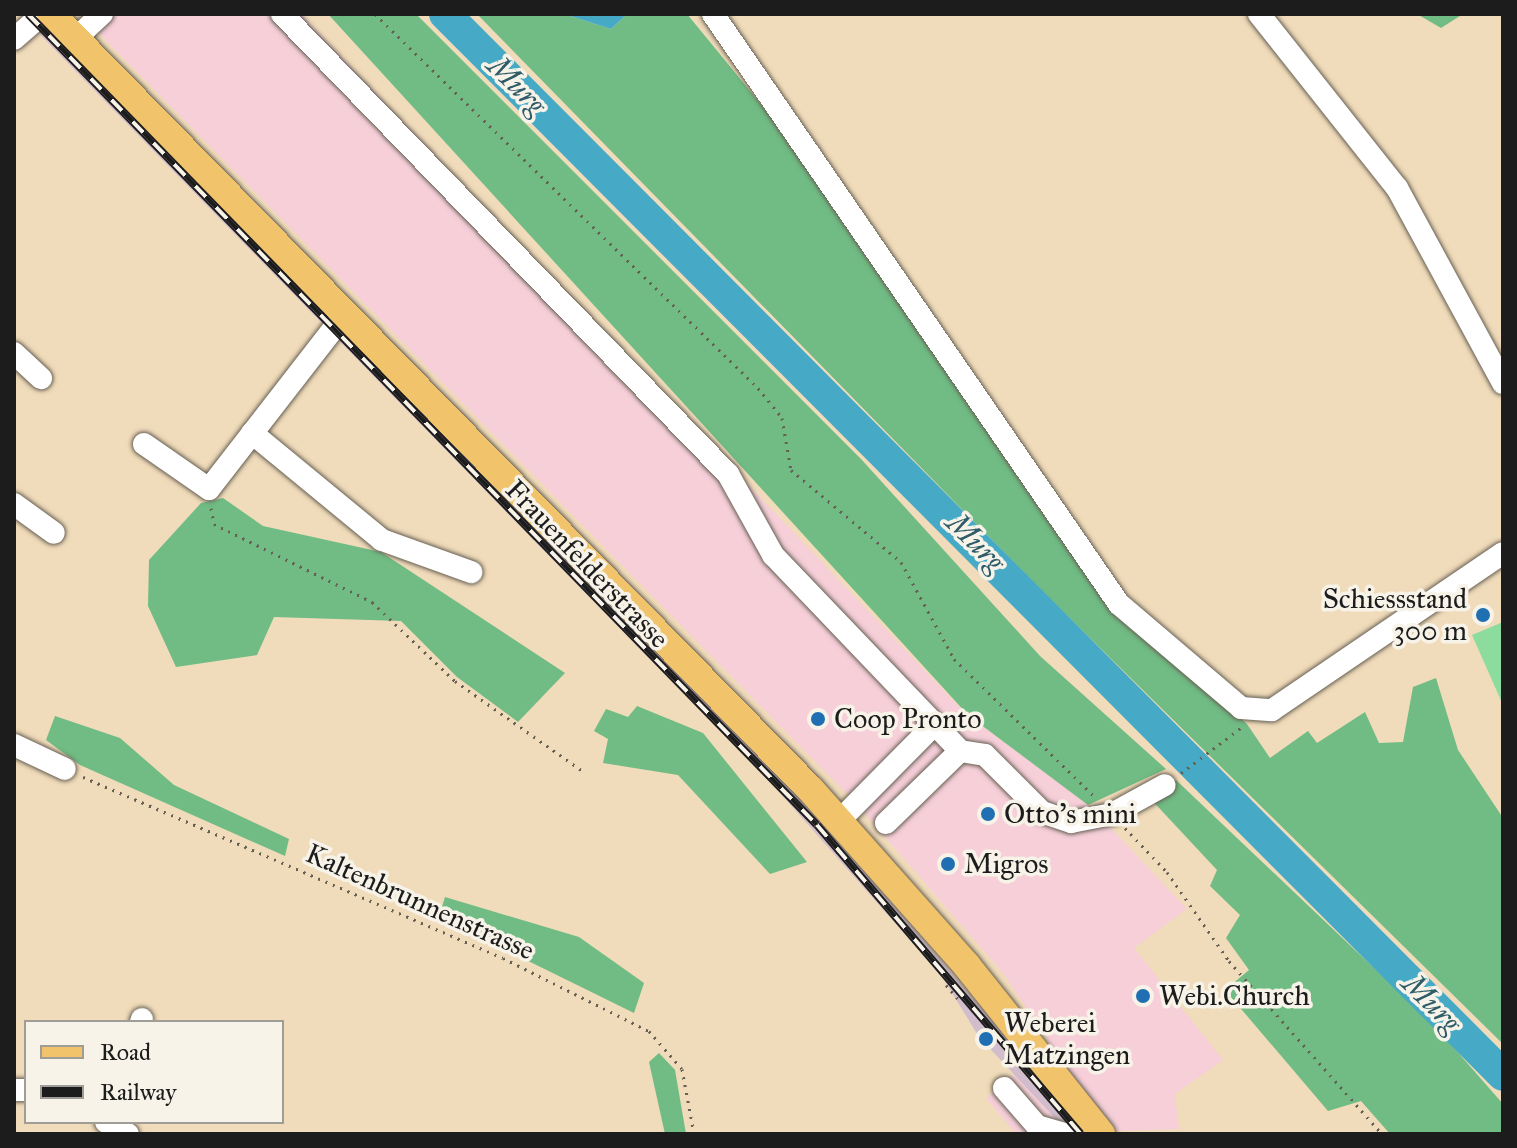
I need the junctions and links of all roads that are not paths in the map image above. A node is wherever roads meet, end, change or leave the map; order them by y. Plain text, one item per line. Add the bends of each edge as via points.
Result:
1 (43, 14) edge
2 (51, 14) edge
3 (102, 14) edge
4 (282, 14) edge
5 (713, 14) edge
6 (1259, 14) edge
7 (14, 39) edge
8 (75, 39) junction
9 (343, 316) junction
10 (14, 353) edge
11 (41, 378) dead end
12 (1503, 383) edge
13 (252, 433) junction
14 (144, 444) dead end
15 (14, 504) edge
16 (54, 533) dead end
17 (1503, 553) edge
18 (471, 572) dead end
19 (934, 725) junction
20 (14, 745) edge
21 (960, 751) junction
22 (65, 769) road end
23 (1165, 785) road end
24 (839, 821) junction
25 (886, 823) dead end
26 (1004, 1088) dead end
27 (110, 1124) edge
28 (128, 1134) edge
29 (1065, 1134) edge
30 (1101, 1134) edge

1 - 7 street
2 - 8 main road, Frauenfelderstrasse
3 - 8 street
4 - 19 street via 728,474 773,555
5 - 17 street via 1119,604 1241,708 1260,712 1292,703
6 - 12 street via 1397,188
8 - 9 main road, Frauenfelderstrasse
9 - 13 street
9 - 24 main road, Frauenfelderstrasse
10 - 11 street
13 - 14 street via 209,489
13 - 18 street via 382,540
15 - 16 street
19 - 21 street
19 - 24 street
20 - 22 street
21 - 23 street via 985,755 1057,819 1112,814
21 - 25 street
24 - 30 main road, Frauenfelderstrasse
26 - 29 street via 1037,1126
27 - 28 street

